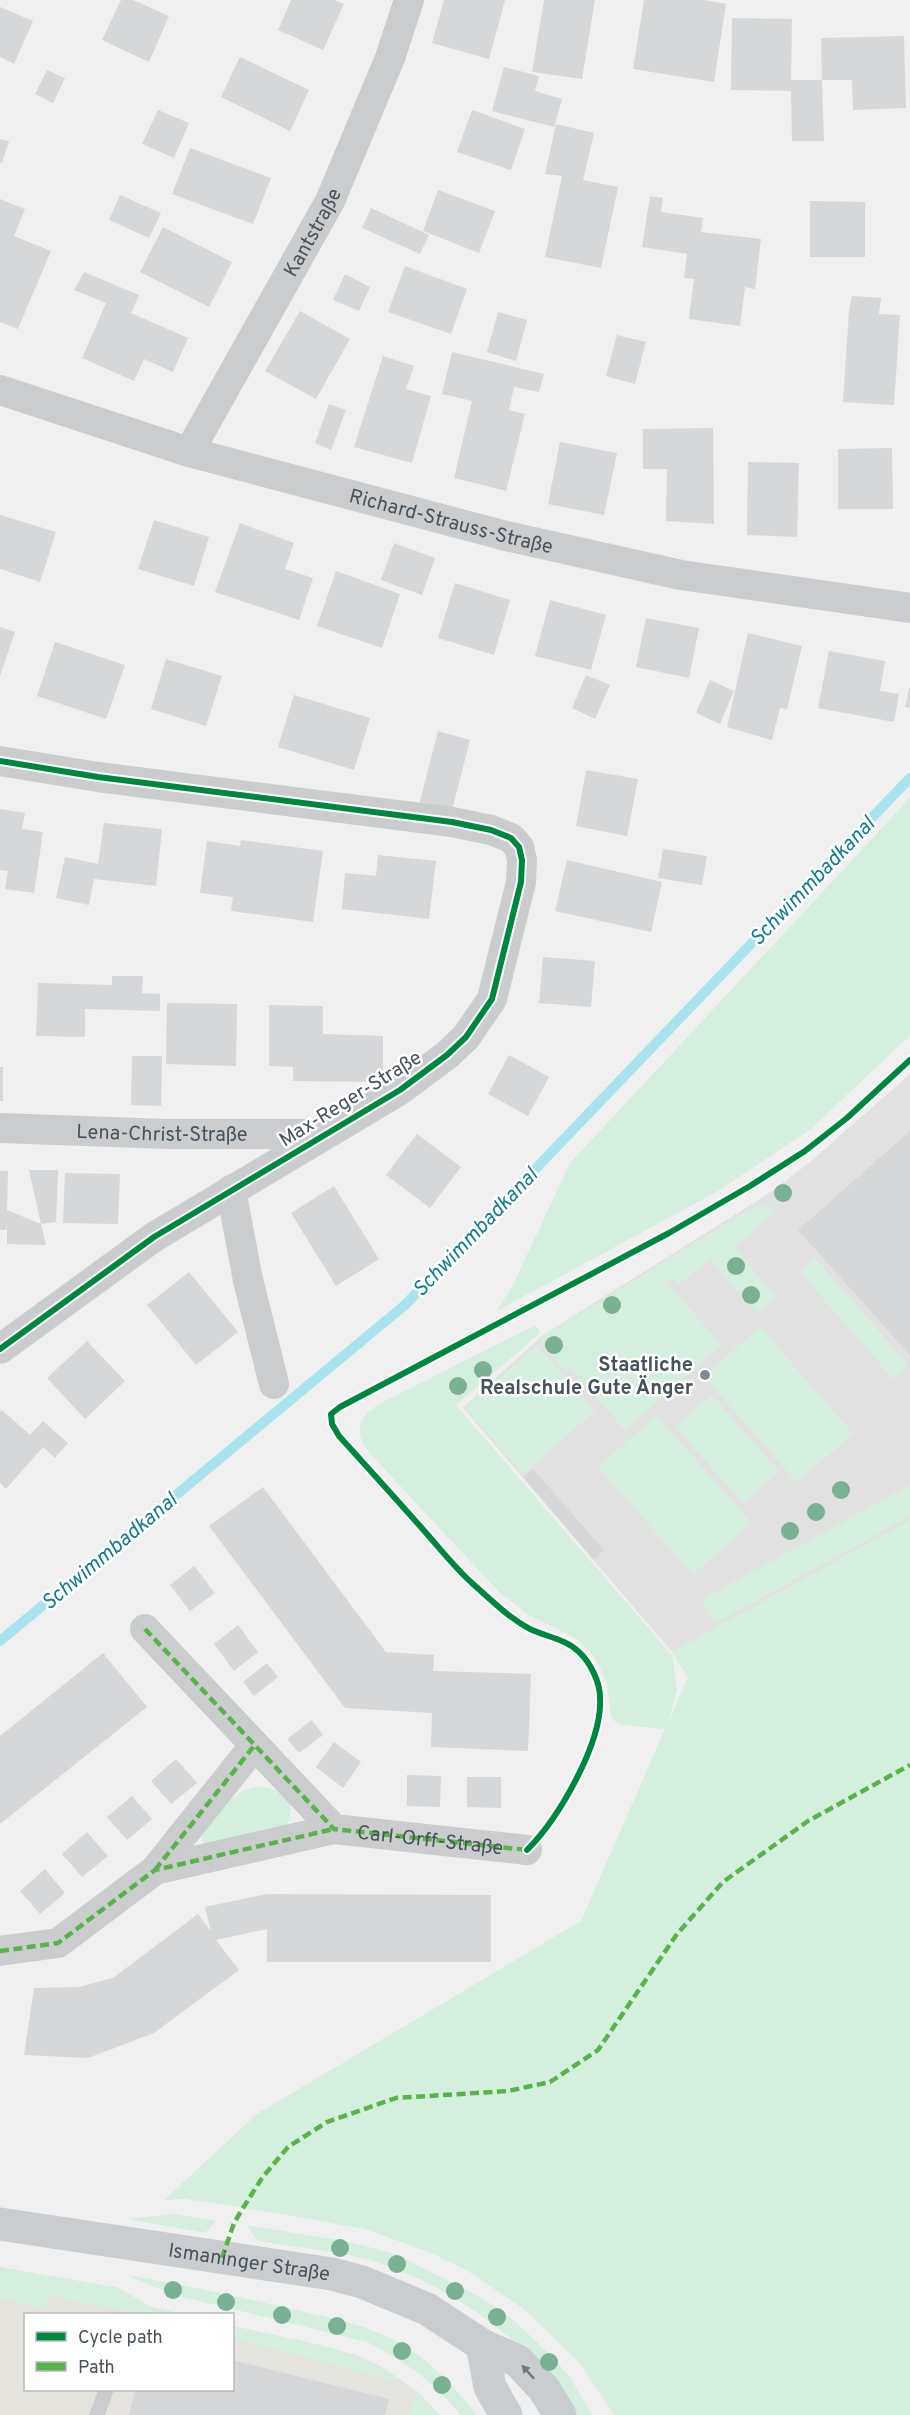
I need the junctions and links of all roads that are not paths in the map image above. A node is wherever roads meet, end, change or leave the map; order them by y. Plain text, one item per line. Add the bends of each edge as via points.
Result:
1 (409, 0) edge
2 (0, 390) edge
3 (189, 452) junction
4 (910, 608) edge
5 (0, 761) edge
6 (0, 1128) edge
7 (325, 1134) junction
8 (231, 1190) junction
9 (0, 1349) edge
10 (274, 1384) dead end
11 (145, 1629) dead end
12 (254, 1746) junction
13 (334, 1829) junction
14 (527, 1850) dead end
15 (155, 1870) junction
16 (0, 1951) edge
17 (0, 2224) edge
18 (482, 2345) junction
19 (106, 2391) edge
20 (97, 2415) edge
21 (506, 2415) edge
22 (560, 2415) edge

1 - 3 street, Kantstraße via 390,58 330,201
2 - 3 street, Richard-Strauss-Straße
3 - 4 street, Richard-Strauss-Straße via 506,536 681,575
5 - 7 street, Max-Reger-Straße via 452,822 511,838 522,860 521,882 492,999 466,1037 447,1055 400,1090
6 - 7 street, Lena-Christ-Straße
7 - 8 street, Max-Reger-Straße
8 - 9 street, Max-Reger-Straße via 154,1237
8 - 10 street
11 - 12 street, Carl-Orff-Straße
12 - 13 street, Carl-Orff-Straße
12 - 15 street, Carl-Orff-Straße
13 - 14 street, Carl-Orff-Straße
13 - 15 street, Carl-Orff-Straße
15 - 16 street, Carl-Orff-Straße via 58,1943
17 - 18 street, Ismaninger Straße via 332,2274 427,2308
18 - 21 street via 490,2387
22 -> 18 street, Ismaninger Straße via 518,2361
19 - 20 lane

